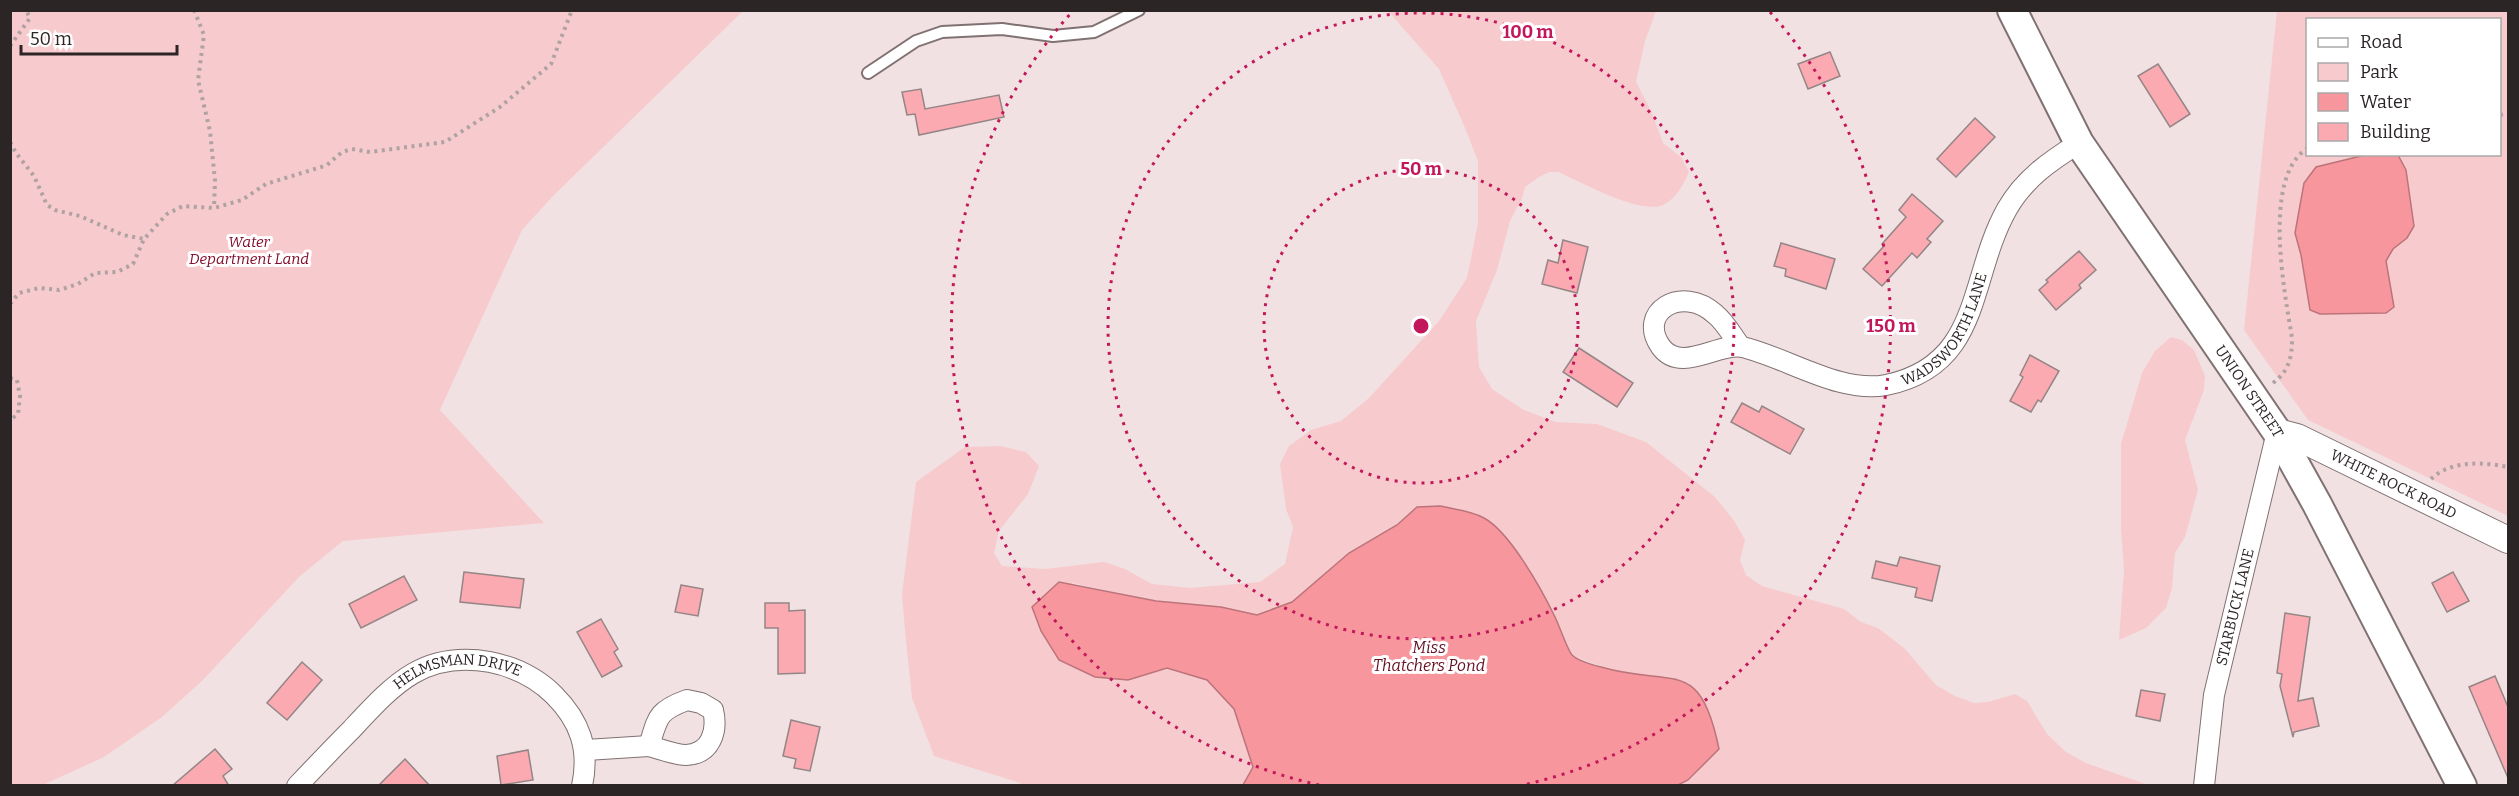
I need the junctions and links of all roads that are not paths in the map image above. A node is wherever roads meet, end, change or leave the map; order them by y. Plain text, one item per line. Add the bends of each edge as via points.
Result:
1 (1139, 10) edge
2 (2012, 10) edge
3 (867, 73) dead end
4 (2079, 143) junction
5 (1740, 346) dead end
6 (2277, 432) junction
7 (2508, 540) edge
8 (650, 746) dead end
9 (585, 750) junction
10 (297, 786) edge
11 (582, 786) edge
12 (2204, 786) edge
13 (2462, 786) edge

1 - 3 lane via 1094,32 1053,36 1002,29 942,32 916,41
2 - 4 main road, UNION STREET
4 - 5 street, WADSWORTH LANE via 2042,165 2008,207 1988,251 1961,334 1931,366 1885,385 1861,386
4 - 6 main road, UNION STREET
6 - 7 street, WHITE ROCK ROAD via 2297,437
6 - 12 street, STARBUCK LANE via 2214,695
6 - 13 main road, UNION STREET
8 - 9 street
9 - 10 street, HELMSMAN DRIVE via 576,721 567,708 530,676 511,667 471,659 446,661 428,665 392,687
9 - 11 street, HELMSMAN DRIVE

